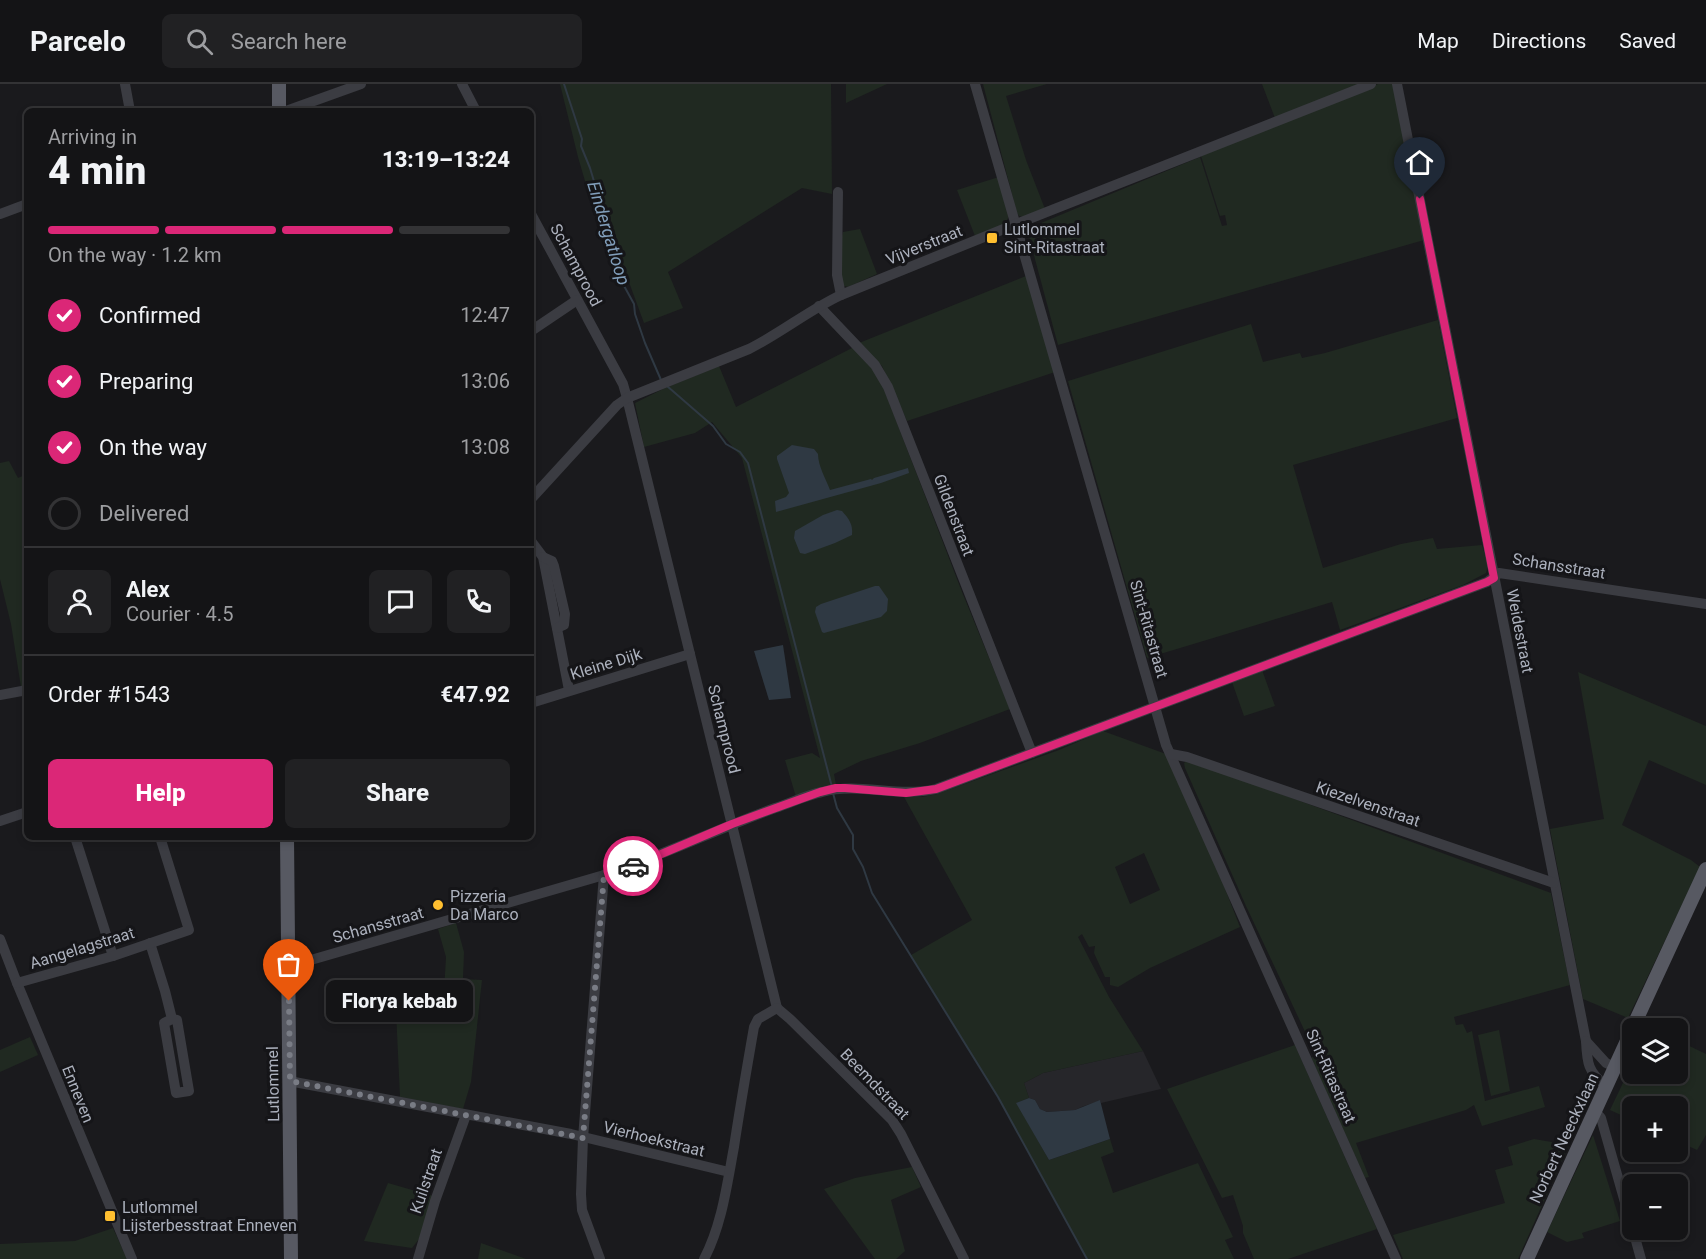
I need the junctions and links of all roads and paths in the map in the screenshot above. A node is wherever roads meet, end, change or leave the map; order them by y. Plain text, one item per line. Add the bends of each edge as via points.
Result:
1 (125, 84) edge
2 (279, 84) edge
3 (361, 84) edge
4 (462, 84) edge
5 (975, 84) edge
6 (1371, 84) edge
7 (1397, 84) edge
8 (129, 108) edge
9 (279, 108) edge
10 (294, 108) edge
11 (474, 108) edge
12 (838, 192) dead end
13 (24, 205) edge
14 (0, 213) edge
15 (534, 220) edge
16 (1016, 224) junction
17 (841, 295) junction
18 (577, 300) junction
19 (819, 306) junction
20 (534, 329) edge
21 (627, 398) junction
22 (534, 496) edge
23 (534, 545) edge
24 (1494, 578) junction
25 (1706, 604) edge
26 (690, 654) junction
27 (569, 690) junction
28 (24, 691) edge
29 (0, 695) edge
30 (534, 702) edge
31 (1156, 707) junction
32 (1032, 753) junction
33 (1171, 754) junction
34 (24, 813) edge
35 (0, 821) edge
36 (732, 824) junction
37 (76, 840) edge
38 (161, 840) edge
39 (287, 840) edge
40 (1706, 869) edge
41 (604, 875) junction
42 (1554, 883) junction
43 (0, 939) edge
44 (150, 943) junction
45 (113, 956) junction
46 (288, 963) junction
47 (16, 983) junction
48 (777, 1008) junction
49 (172, 1018) junction
50 (1637, 1018) edge
51 (1586, 1041) junction
52 (1622, 1051) edge
53 (1615, 1067) junction
54 (290, 1081) junction
55 (1606, 1086) junction
56 (1595, 1111) junction
57 (466, 1114) junction
58 (583, 1138) junction
59 (729, 1172) junction
60 (1622, 1190) edge
61 (1636, 1240) edge
62 (132, 1259) edge
63 (291, 1259) edge
64 (418, 1259) edge
65 (600, 1259) edge
66 (704, 1259) edge
67 (964, 1259) edge
68 (1396, 1259) edge
69 (1527, 1259) edge
70 (1641, 1259) edge

1 - 8 street
2 - 9 main road
3 - 10 street
4 - 11 street
5 - 16 street, Sint-Ritastraat
6 - 16 street, Vijverstraat
7 - 24 street, Weidestraat
12 - 17 street via 837,275
13 - 14 street
15 - 18 street, Schamprood
16 - 17 street, Vijverstraat
16 - 31 street, Sint-Ritastraat
17 - 19 street, Vijverstraat
18 - 20 street
18 - 21 street, Schamprood
19 - 21 street, Vijverstraat via 756,345
19 - 32 street, Gildenstraat via 884,379
21 - 22 street, Vijverstraat
21 - 26 street, Schamprood
23 - 27 street via 543,557
24 - 25 street, Schansstraat via 1506,573
24 - 31 street, Schansstraat
24 - 42 street, Weidestraat
26 - 27 street, Kleine Dijk
26 - 36 street, Schamprood
27 - 30 street, Kleine Dijk
28 - 29 street
31 - 32 street, Schansstraat
31 - 33 street, Sint-Ritastraat
32 - 36 street, Schansstraat via 925,792 833,789
33 - 42 street, Kiezelvenstraat
33 - 68 street, Sint-Ritastraat
34 - 35 street
36 - 41 street, Schansstraat
36 - 48 street, Schamprood
37 - 45 street
38 - 44 street via 189,930
39 - 46 main road, Lutlommel
40 - 50 main road, Norbert Neeckxlaan
41 - 46 street, Schansstraat via 304,962
41 - 58 street
42 - 51 street, Weidestraat
43 - 47 street, Enneven
44 - 45 street, Aangelagstraat
44 - 49 street, Aangelagstraat
45 - 47 street, Aangelagstraat
46 - 54 main road, Lutlommel
47 - 62 street, Enneven
48 - 59 street via 758,1019 754,1027
48 - 67 street, Beemdstraat via 892,1120
49 - 49 street, Aangelagstraat via 164,1023 176,1093 189,1091 177,1020
51 - 53 street via 1606,1063
51 - 55 street, Weidestraat via 1589,1067
52 - 53 main road, Norbert Neeckxlaan
53 - 55 main road, Norbert Neeckxlaan
54 - 57 street, Vierhoekstraat
54 - 63 main road, Lutlommel
55 - 56 main road, Norbert Neeckxlaan
56 - 60 street via 1601,1118
56 - 69 main road, Norbert Neeckxlaan
57 - 58 street, Vierhoekstraat
57 - 64 street, Kuilstraat
58 - 59 street, Vierhoekstraat
58 - 65 street via 582,1210
59 - 66 street via 717,1228
61 - 70 street

